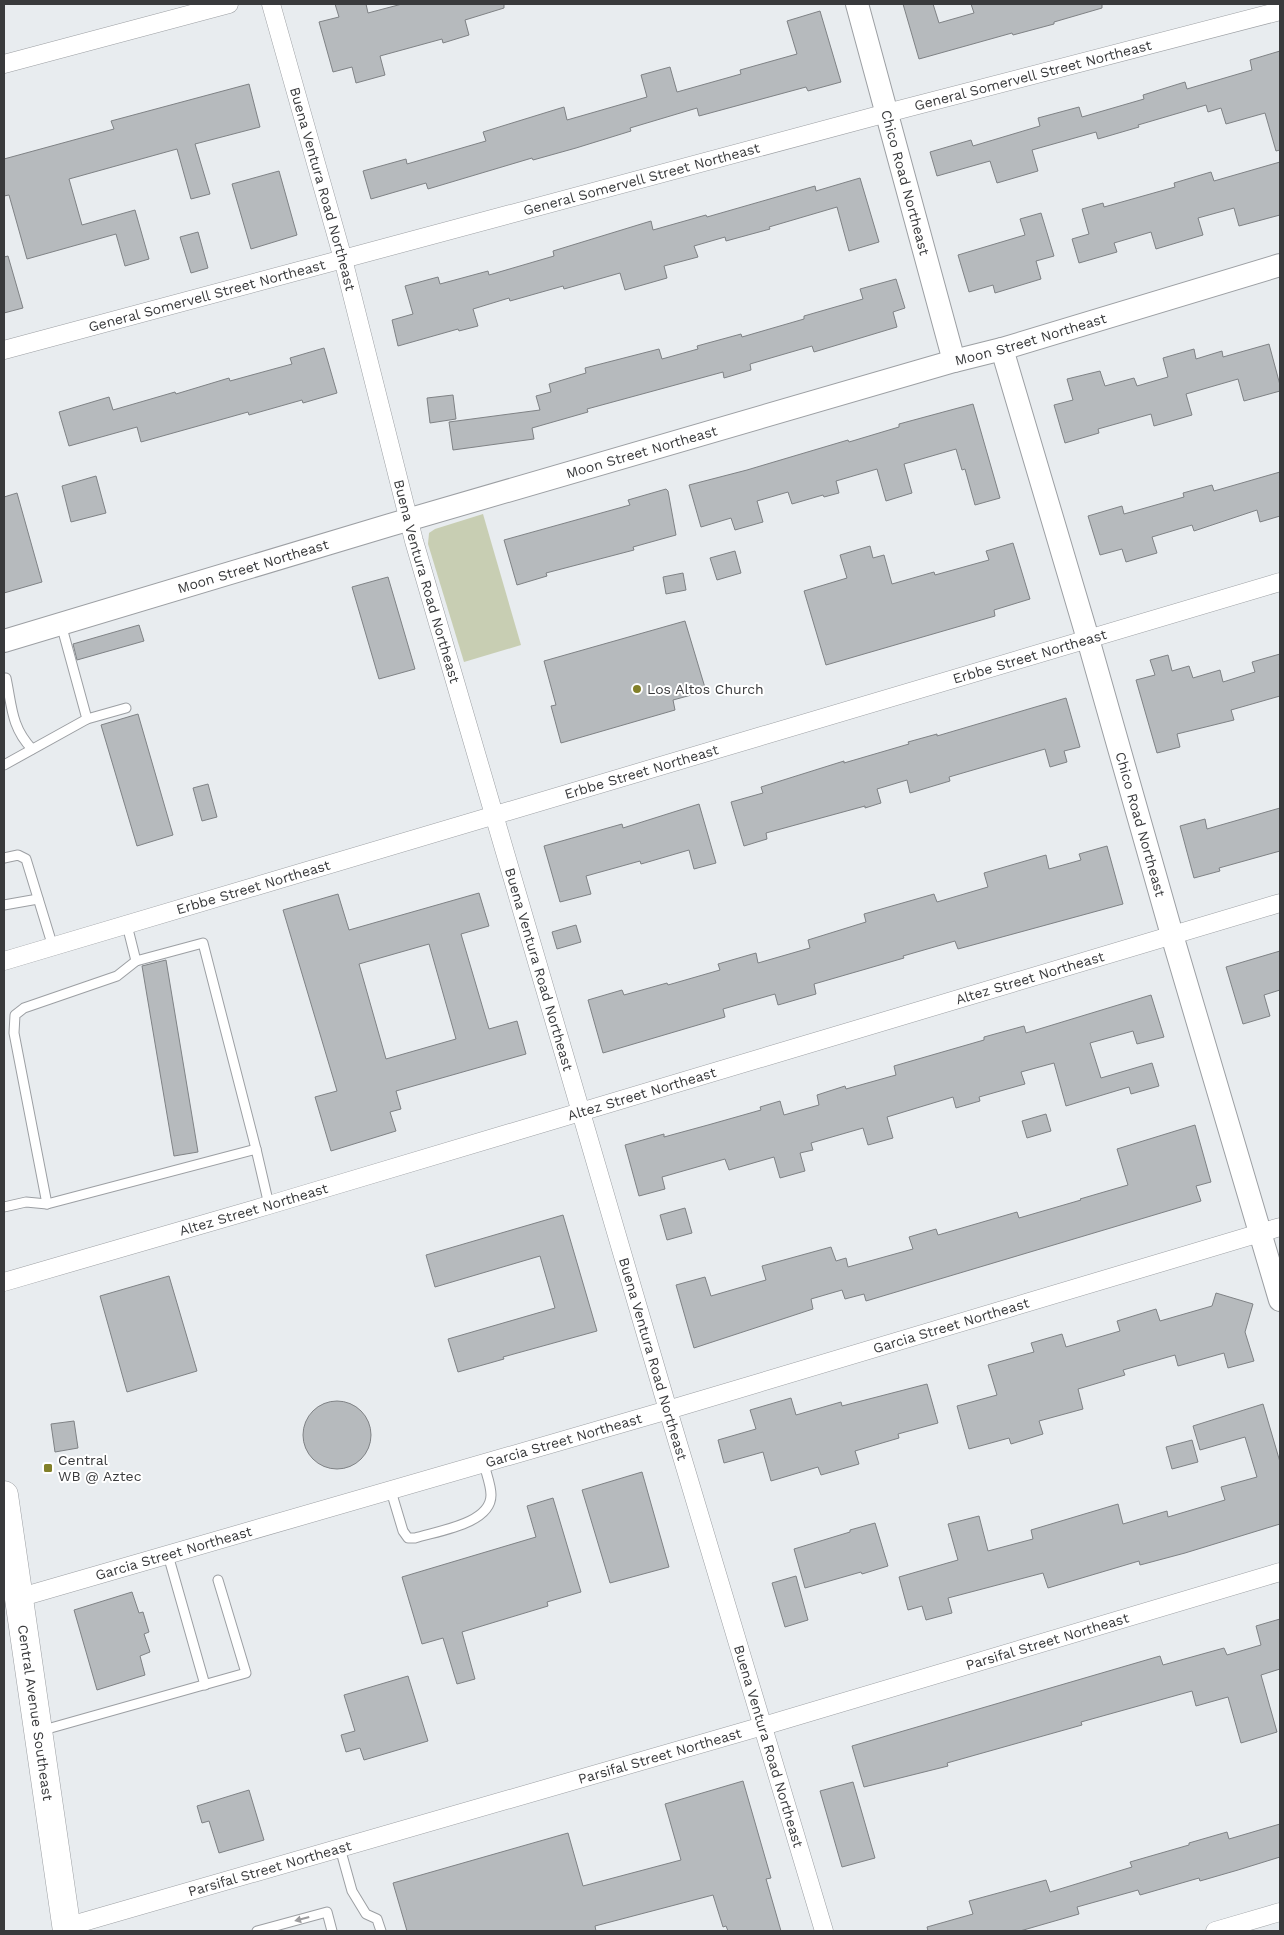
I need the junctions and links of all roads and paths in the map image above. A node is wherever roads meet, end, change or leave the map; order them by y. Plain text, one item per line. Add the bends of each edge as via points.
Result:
1 (229, 4) edge
2 (271, 4) edge
3 (857, 4) edge
4 (1280, 10) edge
5 (4, 64) edge
6 (887, 113) junction
7 (343, 259) junction
8 (1280, 265) edge
9 (1002, 349) junction
10 (4, 350) edge
11 (954, 361) junction
12 (408, 520) junction
13 (1280, 582) edge
14 (61, 624) junction
15 (1088, 639) junction
16 (4, 641) edge
17 (6, 678) dead end
18 (126, 708) dead end
19 (87, 719) junction
20 (32, 749) junction
21 (4, 766) edge
22 (494, 816) junction
23 (4, 858) edge
24 (38, 899) junction
25 (1280, 903) edge
26 (4, 905) edge
27 (126, 925) junction
28 (1172, 935) junction
29 (53, 947) junction
30 (4, 961) edge
31 (136, 962) junction
32 (580, 1112) junction
33 (256, 1149) junction
34 (47, 1204) junction
35 (269, 1205) junction
36 (4, 1207) edge
37 (1270, 1230) edge
38 (4, 1282) edge
39 (1280, 1300) edge
40 (668, 1410) junction
41 (484, 1464) junction
42 (391, 1491) junction
43 (4, 1495) edge
44 (168, 1555) junction
45 (1280, 1572) edge
46 (218, 1580) dead end
47 (18, 1598) junction
48 (205, 1685) junction
49 (763, 1726) junction
50 (38, 1732) junction
51 (340, 1848) junction
52 (1280, 1912) edge
53 (67, 1929) edge
54 (257, 1931) edge
55 (332, 1931) edge
56 (381, 1931) edge
57 (824, 1931) edge
58 (1215, 1931) edge

1 - 5 street
2 - 7 street, Buena Ventura Road Northeast
3 - 6 street, Chico Road Northeast
4 - 6 street, General Somervell Street Northeast
6 - 7 street, General Somervell Street Northeast
6 - 11 street, Chico Road Northeast
7 - 10 street, General Somervell Street Northeast
7 - 12 street, Buena Ventura Road Northeast
8 - 9 street, Moon Street Northeast
9 - 11 street, Moon Street Northeast
9 - 15 street, Chico Road Northeast
11 - 12 street, Moon Street Northeast
12 - 14 street, Moon Street Northeast
12 - 22 street, Buena Ventura Road Northeast
13 - 15 street, Erbbe Street Northeast
14 - 16 street, Moon Street Northeast
14 - 19 lane
15 - 22 street, Erbbe Street Northeast
15 - 28 street, Chico Road Northeast
17 - 20 lane via 16,728
18 - 19 lane
19 - 20 lane
20 - 21 lane
22 - 27 street, Erbbe Street Northeast
22 - 32 street, Buena Ventura Road Northeast
23 - 24 lane via 18,855 26,859
24 - 26 lane
24 - 29 lane
25 - 28 street, Altez Street Northeast
27 - 29 street, Erbbe Street Northeast
27 - 31 lane
28 - 32 street, Altez Street Northeast
28 - 37 street, Chico Road Northeast
29 - 30 street, Erbbe Street Northeast
31 - 33 lane via 203,943
31 - 34 lane via 117,976 24,1008 15,1015 14,1033
32 - 35 street, Altez Street Northeast
32 - 40 street, Buena Ventura Road Northeast
33 - 34 lane
33 - 35 lane
34 - 36 lane via 26,1202
35 - 38 street, Altez Street Northeast
37 - 39 street, Chico Road Northeast
37 - 40 street, Garcia Street Northeast
40 - 41 street, Garcia Street Northeast
40 - 49 street, Buena Ventura Road Northeast
41 - 42 street, Garcia Street Northeast
41 - 42 lane via 491,1494 483,1514 415,1538 408,1538 403,1531
42 - 44 street, Garcia Street Northeast
43 - 47 main road, Central Avenue Southeast
44 - 47 street, Garcia Street Northeast
44 - 48 lane
45 - 49 street, Parsifal Street Northeast
46 - 48 lane via 246,1674
47 - 50 main road, Central Avenue Southeast
48 - 50 lane
49 - 51 street, Parsifal Street Northeast
49 - 57 street, Buena Ventura Road Northeast
50 - 53 main road, Central Avenue Southeast
51 - 53 street, Parsifal Street Northeast
51 - 56 lane via 352,1891 366,1914 377,1919
52 - 58 street
55 -> 54 lane via 327,1912

